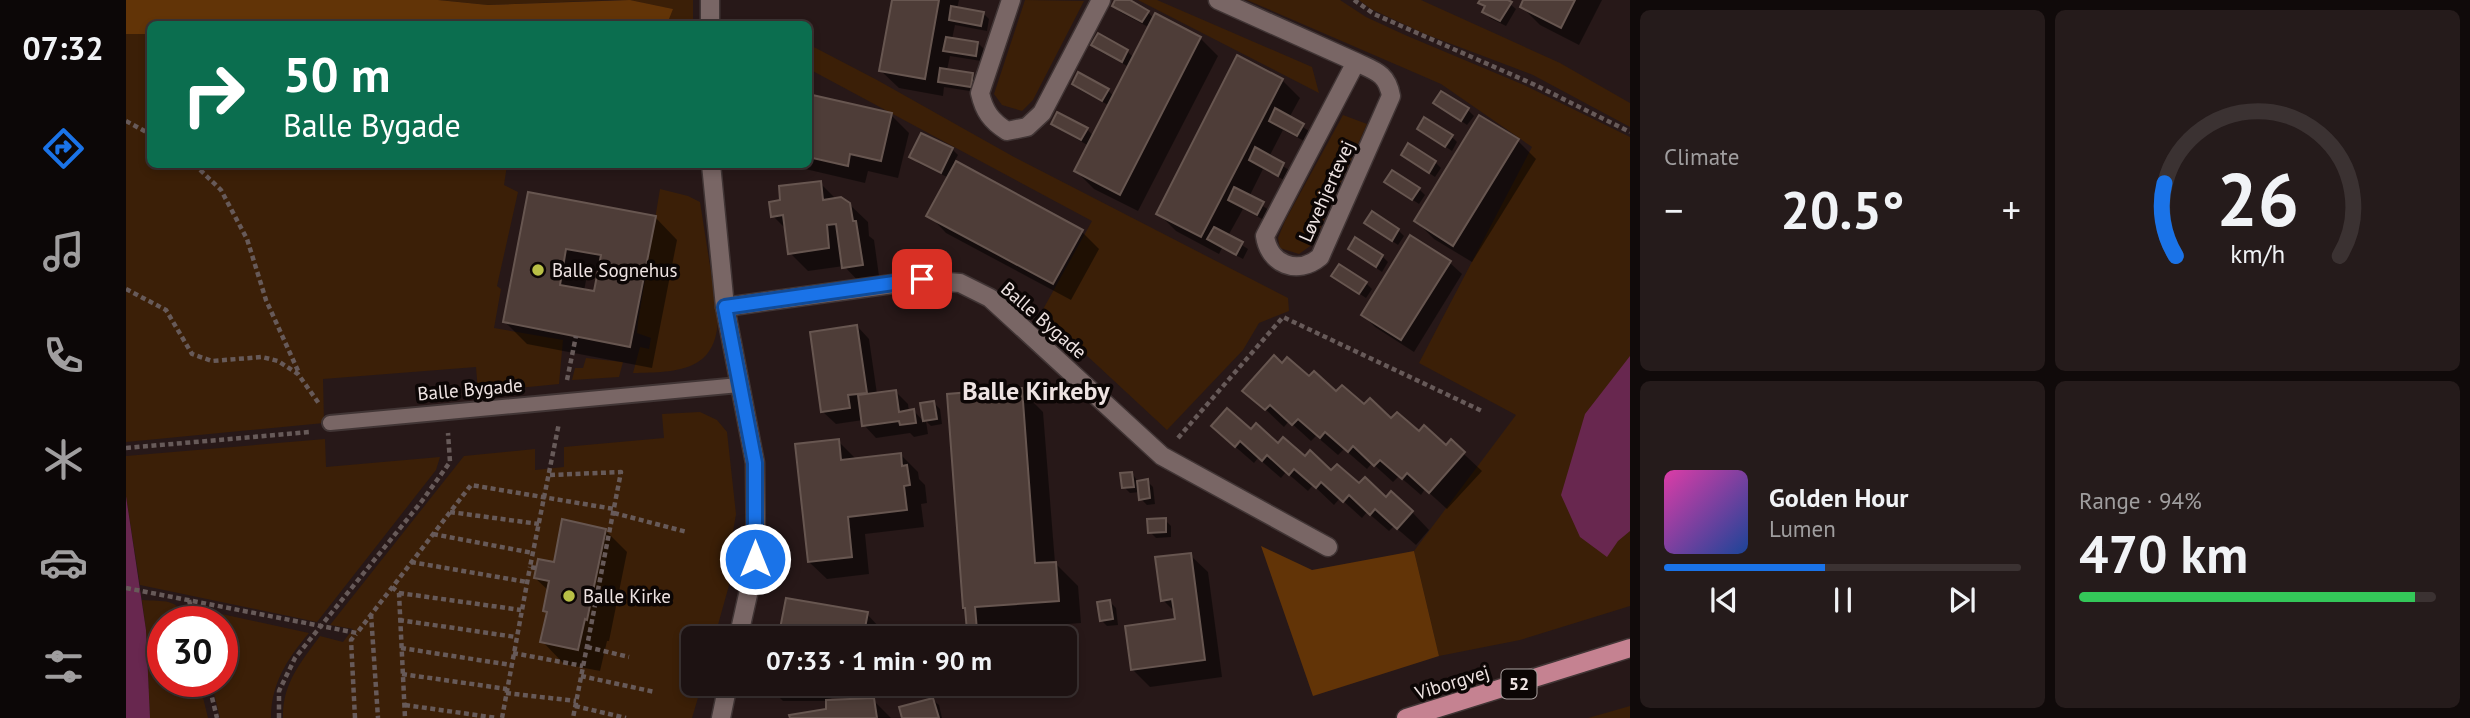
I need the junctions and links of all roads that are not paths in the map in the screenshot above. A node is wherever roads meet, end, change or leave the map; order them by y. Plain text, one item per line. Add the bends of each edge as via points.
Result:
1 (710, 0) edge
2 (1012, 0) edge
3 (1101, 0) edge
4 (1218, 0) edge
5 (710, 21) edge
6 (1356, 62) junction
7 (710, 168) edge
8 (725, 307) junction
9 (739, 385) junction
10 (330, 423) road end
11 (1328, 547) dead end
12 (741, 626) edge
13 (1630, 648) edge
14 (726, 696) edge
15 (721, 718) edge
16 (1406, 718) edge

1 - 5 street
2 - 3 street via 980,93 992,121 1007,131 1027,127 1042,113
4 - 6 street, Løvehjertevej
6 - 6 street, Løvehjertevej via 1265,236 1267,250 1295,268 1310,266 1320,257 1391,96 1388,82 1378,72
7 - 8 street
8 - 9 street
8 - 11 street, Balle Bygade via 922,279 960,283 990,298 1163,456
9 - 10 lane, Balle Bygade
9 - 12 street via 755,463 755,559
13 - 16 main road, Viborgvej / 52
14 - 15 street

